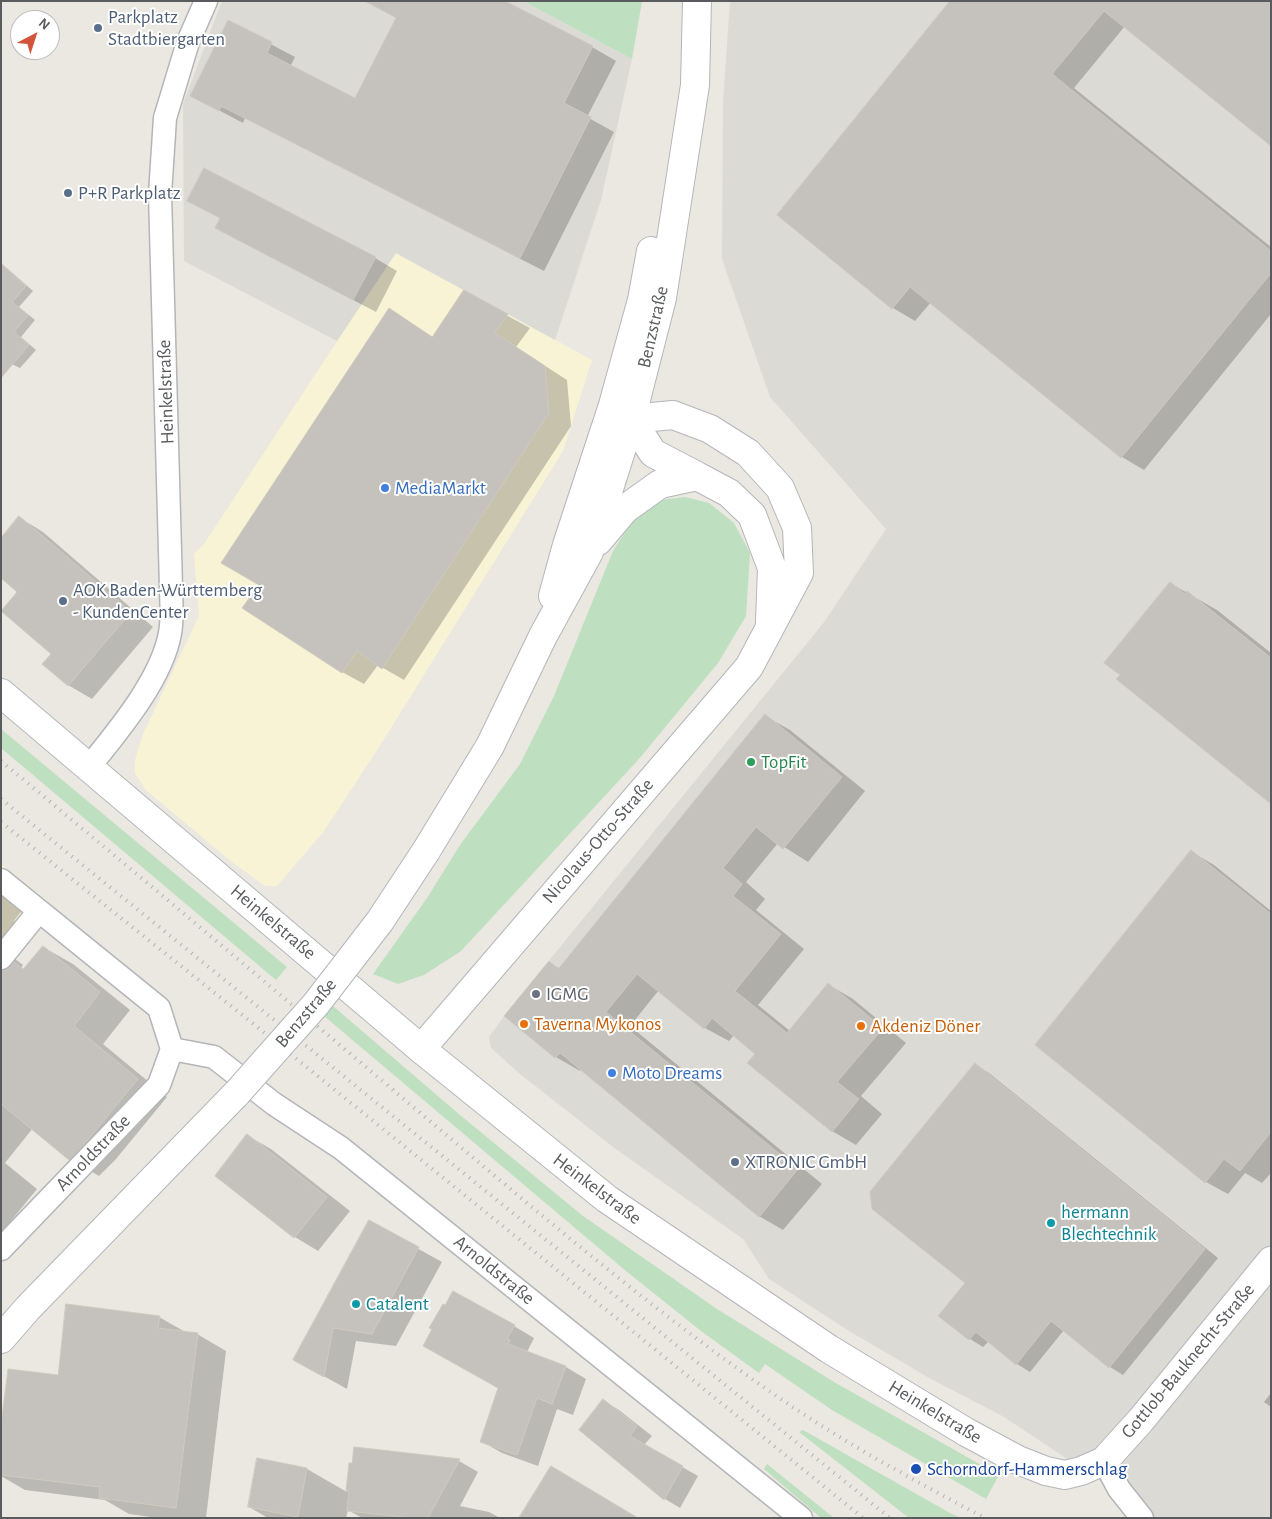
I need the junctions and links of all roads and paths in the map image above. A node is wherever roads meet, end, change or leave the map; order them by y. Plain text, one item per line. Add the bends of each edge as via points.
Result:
1 (206, 1) edge
2 (697, 1) edge
3 (631, 419) junction
4 (697, 476) junction
5 (589, 552) junction
6 (769, 629) junction
7 (543, 636) junction
8 (1, 693) edge
9 (89, 767) junction
10 (1, 880) edge
11 (39, 911) junction
12 (1, 958) edge
13 (172, 1049) junction
14 (421, 1049) junction
15 (1, 1249) edge
16 (1271, 1261) edge
17 (1, 1338) edge
18 (1104, 1461) junction
19 (801, 1518) edge
20 (1142, 1518) edge

1 - 9 street, Heinkelstraße via 188,42 165,118 160,194 170,633 160,666 122,726
2 - 3 street, Benzstraße via 695,85 662,298
2 - 7 street, Benzstraße via 680,56 642,300 602,440 566,544
3 - 4 street, Nicolaus-Otto-Straße via 653,453
3 - 5 street, Benzstraße
3 - 6 street, Nicolaus-Otto-Straße via 672,415 710,429 748,453 780,488 797,528 799,573
4 - 5 street via 660,484 625,509
4 - 6 street, Nicolaus-Otto-Straße via 729,493 752,515 772,568
5 - 7 street, Benzstraße
6 - 14 street, Nicolaus-Otto-Straße via 750,667
7 - 17 street, Benzstraße, bridge via 490,746 426,851 380,921 316,1004 237,1093
8 - 9 street, Heinkelstraße
9 - 14 street, Heinkelstraße
10 - 11 street
11 - 12 street
11 - 13 street via 159,1008
13 - 15 street, Arnoldstraße via 159,1085
13 - 19 street, Arnoldstraße via 214,1057 274,1104 340,1148
14 - 18 street, Heinkelstraße via 607,1199 837,1354 966,1432 1018,1460 1065,1475
16 - 18 street, Gottlob-Bauknecht-Straße
18 - 20 street via 1119,1489

